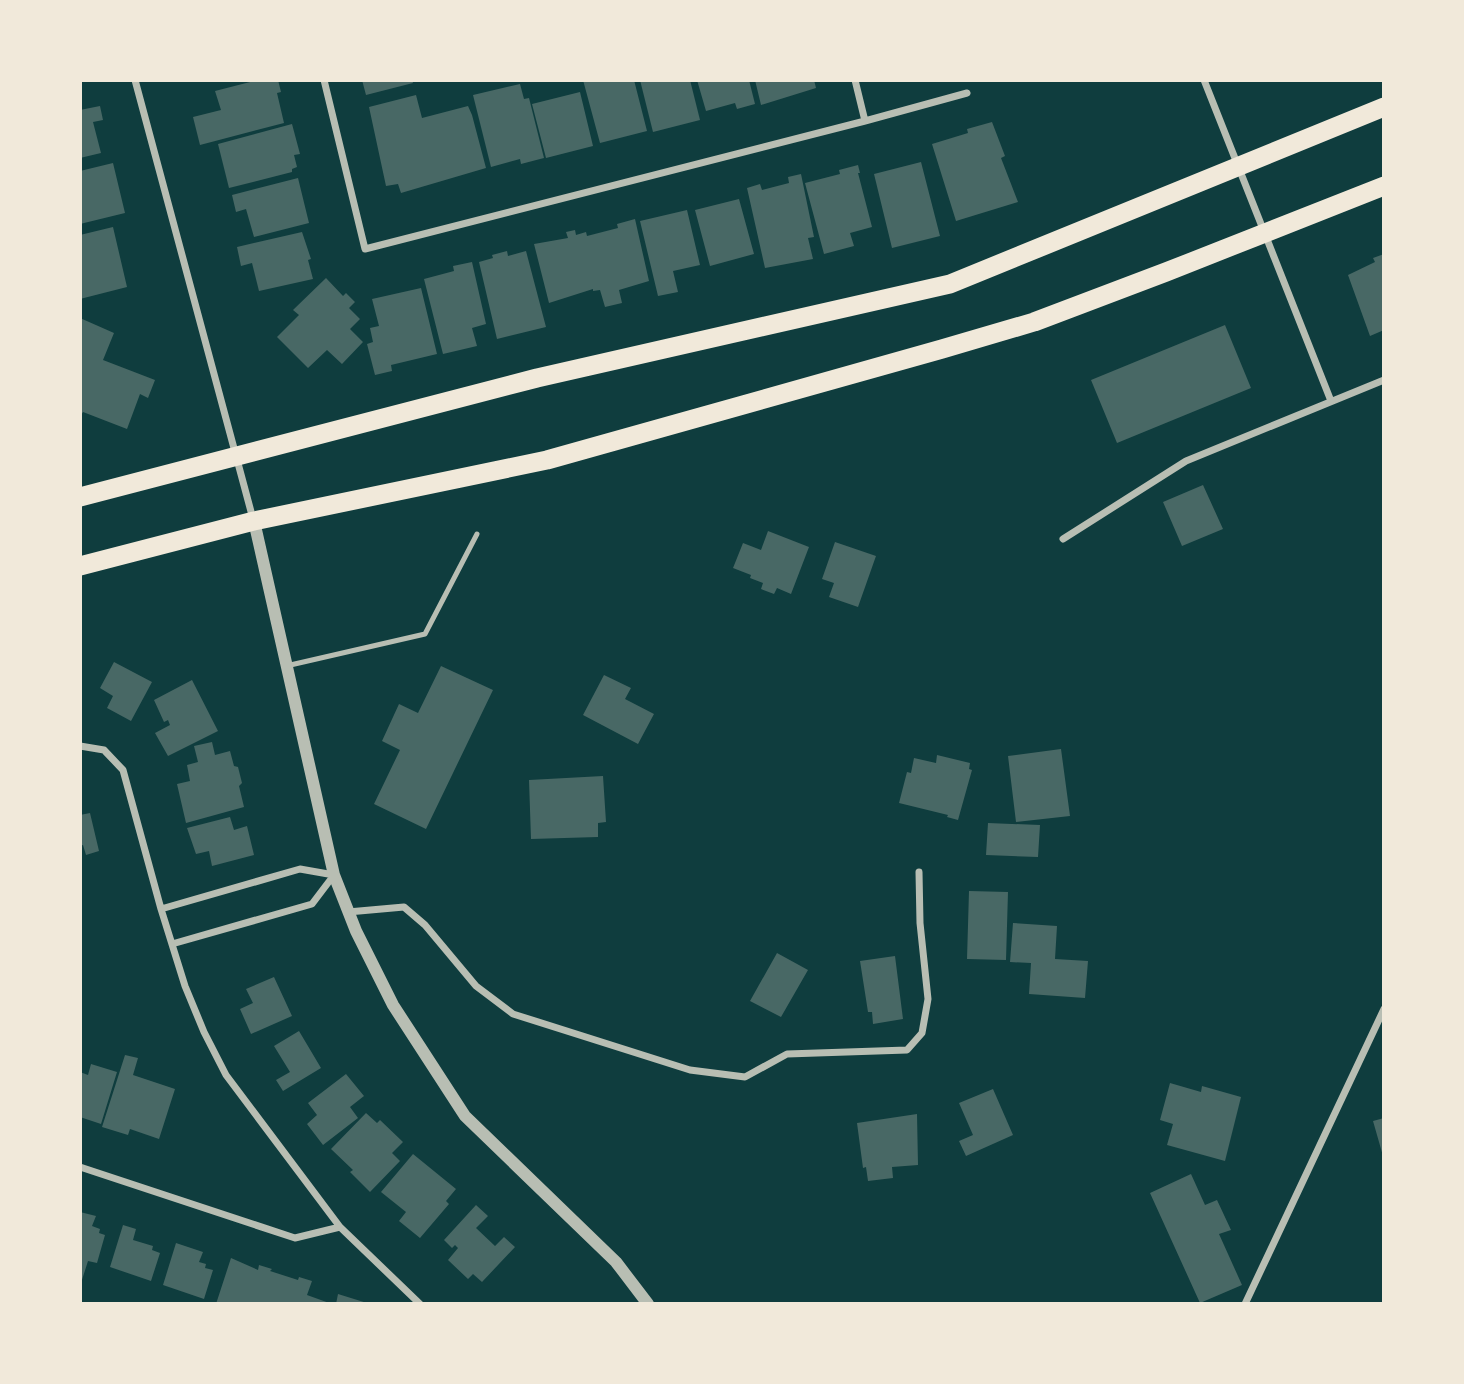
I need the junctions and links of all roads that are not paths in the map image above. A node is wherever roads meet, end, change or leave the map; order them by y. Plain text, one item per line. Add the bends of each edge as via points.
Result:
1 (135, 80) edge
2 (324, 80) edge
3 (855, 80) edge
4 (1204, 80) edge
5 (967, 93) dead end
6 (1384, 107) edge
7 (865, 121) junction
8 (1239, 166) junction
9 (1384, 186) edge
10 (1264, 232) junction
11 (1384, 380) edge
12 (1331, 401) junction
13 (237, 455) junction
14 (80, 497) edge
15 (254, 521) junction
16 (477, 534) dead end
17 (1063, 540) dead end
18 (80, 566) edge
19 (286, 666) junction
20 (80, 746) edge
21 (919, 872) dead end
22 (334, 875) junction
23 (162, 909) junction
24 (348, 912) junction
25 (172, 944) junction
26 (1384, 1009) edge
27 (80, 1167) edge
28 (340, 1227) junction
29 (420, 1304) edge
30 (648, 1304) edge
31 (1245, 1304) edge

1 - 13 street
2 - 7 street via 365,249
3 - 7 street
4 - 8 street
5 - 7 street
6 - 8 highway
8 - 10 street
8 - 13 highway via 950,284 537,378
9 - 10 highway
10 - 12 street
10 - 15 highway via 1034,322 942,349 547,460
11 - 12 street
12 - 17 street via 1186,461
13 - 14 highway
13 - 15 street
15 - 18 highway
15 - 19 street
16 - 19 lane via 425,635
19 - 22 street
20 - 23 street via 104,750 124,770
21 - 24 street via 928,999 922,1033 907,1050 787,1054 746,1077 690,1070 513,1014 475,986 425,925 404,907
22 - 23 street via 300,869
22 - 24 street
22 - 25 street via 312,904
23 - 25 street
24 - 30 street via 393,1005 465,1116 616,1262
25 - 28 street via 185,986 226,1075
26 - 31 street
27 - 28 street via 295,1238
28 - 29 street

